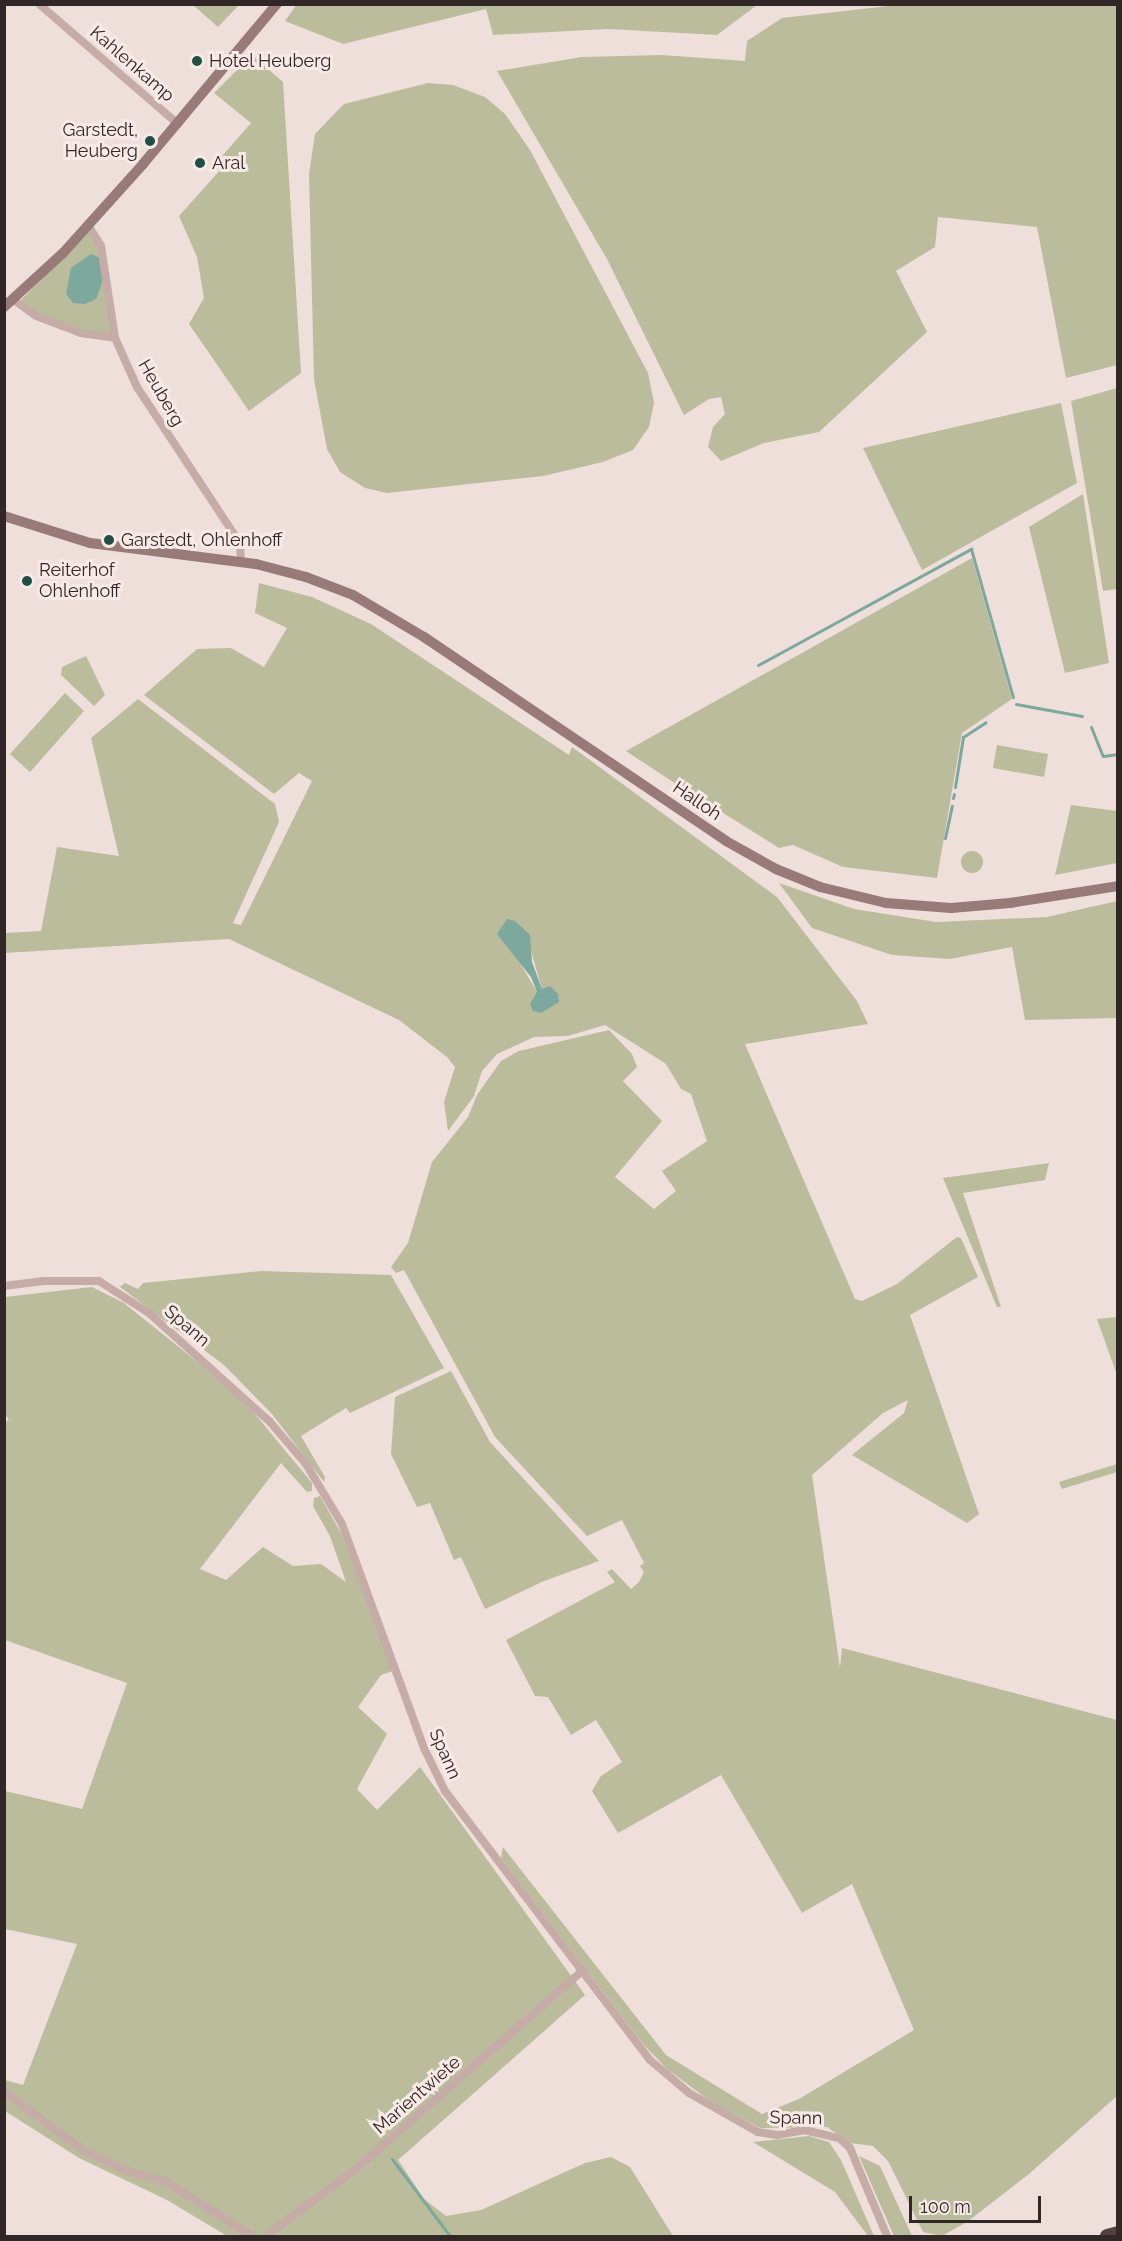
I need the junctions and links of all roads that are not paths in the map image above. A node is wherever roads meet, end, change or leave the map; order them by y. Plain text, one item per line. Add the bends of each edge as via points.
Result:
1 (39, 4) edge
2 (277, 4) edge
3 (178, 124) junction
4 (88, 225) junction
5 (9, 303) edge
6 (115, 338) junction
7 (4, 516) edge
8 (241, 562) junction
9 (1118, 886) edge
10 (4, 1286) edge
11 (583, 1970) junction
12 (4, 2092) edge
13 (1118, 2233) edge
14 (252, 2236) edge
15 (266, 2236) edge
16 (887, 2236) edge
17 (1107, 2236) edge

1 - 3 street, Kahlenkamp
2 - 3 main road
3 - 4 main road
4 - 5 main road
4 - 6 street, Heuberg via 99,239
5 - 6 street via 72,330
6 - 8 street, Heuberg via 137,387 240,543
7 - 8 main road, Halloh via 90,543
8 - 9 main road, Halloh via 306,577 393,617 726,841 776,869 820,887 886,903 951,908
10 - 11 street, Spann via 99,1281 149,1313 270,1422 306,1464 342,1524 424,1748 445,1791
11 - 15 street, Marientwiete via 356,2169
11 - 16 street, Spann via 650,2060 689,2093 758,2132 777,2135 804,2130 838,2138 850,2148
12 - 14 street via 85,2151 127,2171 165,2181
13 - 17 highway

